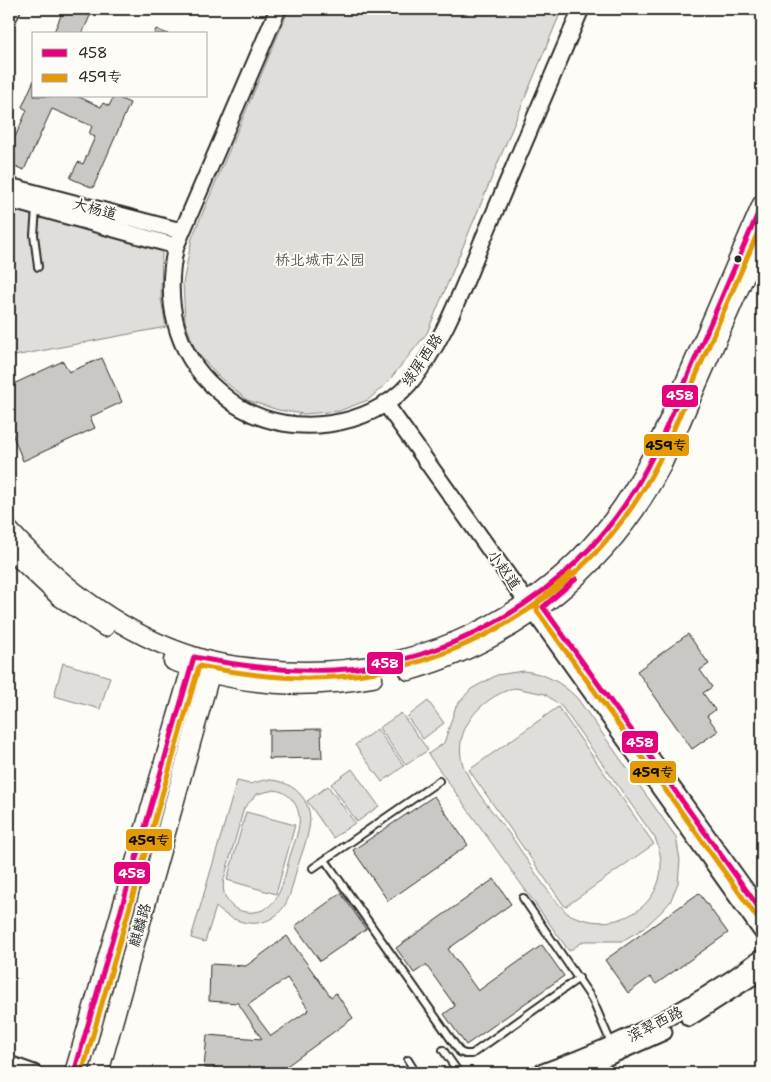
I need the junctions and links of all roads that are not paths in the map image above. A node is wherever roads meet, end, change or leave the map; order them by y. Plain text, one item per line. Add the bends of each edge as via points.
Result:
1 (11, 9) edge
2 (278, 9) edge
3 (581, 9) edge
4 (9, 14) edge
5 (9, 186) edge
6 (9, 200) edge
7 (762, 204) edge
8 (36, 208) junction
9 (181, 231) junction
10 (762, 237) edge
11 (176, 246) junction
12 (38, 267) dead end
13 (389, 401) junction
14 (9, 530) edge
15 (9, 549) edge
16 (535, 604) junction
17 (192, 662) junction
18 (212, 668) junction
19 (439, 781) dead end
20 (325, 860) junction
21 (313, 868) dead end
22 (523, 898) dead end
23 (762, 912) edge
24 (762, 932) edge
25 (762, 957) edge
26 (762, 971) edge
27 (579, 978) junction
28 (443, 1050) dead end
29 (614, 1050) junction
30 (408, 1060) dead end
31 (9, 1064) edge
32 (34, 1073) edge
33 (74, 1073) edge
34 (99, 1073) edge
35 (416, 1073) edge
36 (459, 1073) edge
37 (540, 1073) edge
38 (572, 1073) edge

1 - 4 main road
2 - 9 street, 绿屏西路
3 - 13 street, 绿屏西路 via 455,304 424,362 408,384
5 - 9 street, 大杨道
6 - 8 street, 大杨道
7 - 16 main road via 641,479 590,547
8 - 11 street, 大杨道
8 - 12 lane via 34,235
9 - 11 street, 绿屏西路
10 - 16 main road via 676,436 648,492 598,557
11 - 13 street, 绿屏西路 via 170,284 180,339 199,372 225,397 260,416 299,424 342,422
13 - 16 street, 小赵道
14 - 17 main road via 59,580 103,612
15 - 17 main road via 60,597 92,620 138,646
16 - 18 main road via 504,632 461,654 387,676 295,685
16 - 23 street, 小赵道
16 - 24 street, 小赵道
17 - 18 main road
17 - 33 main road, 麒麟路
18 - 34 main road, 麒麟路
19 - 20 lane
20 - 21 lane
20 - 27 lane via 465,1054 472,1054
22 - 27 lane
25 - 29 street, 滨翠西路 via 680,1012
26 - 29 street, 滨翠西路 via 683,1022
27 - 29 lane via 592,998
28 - 36 lane
29 - 37 street, 滨翠西路
29 - 38 street, 滨翠西路
30 - 35 lane
31 - 32 street

